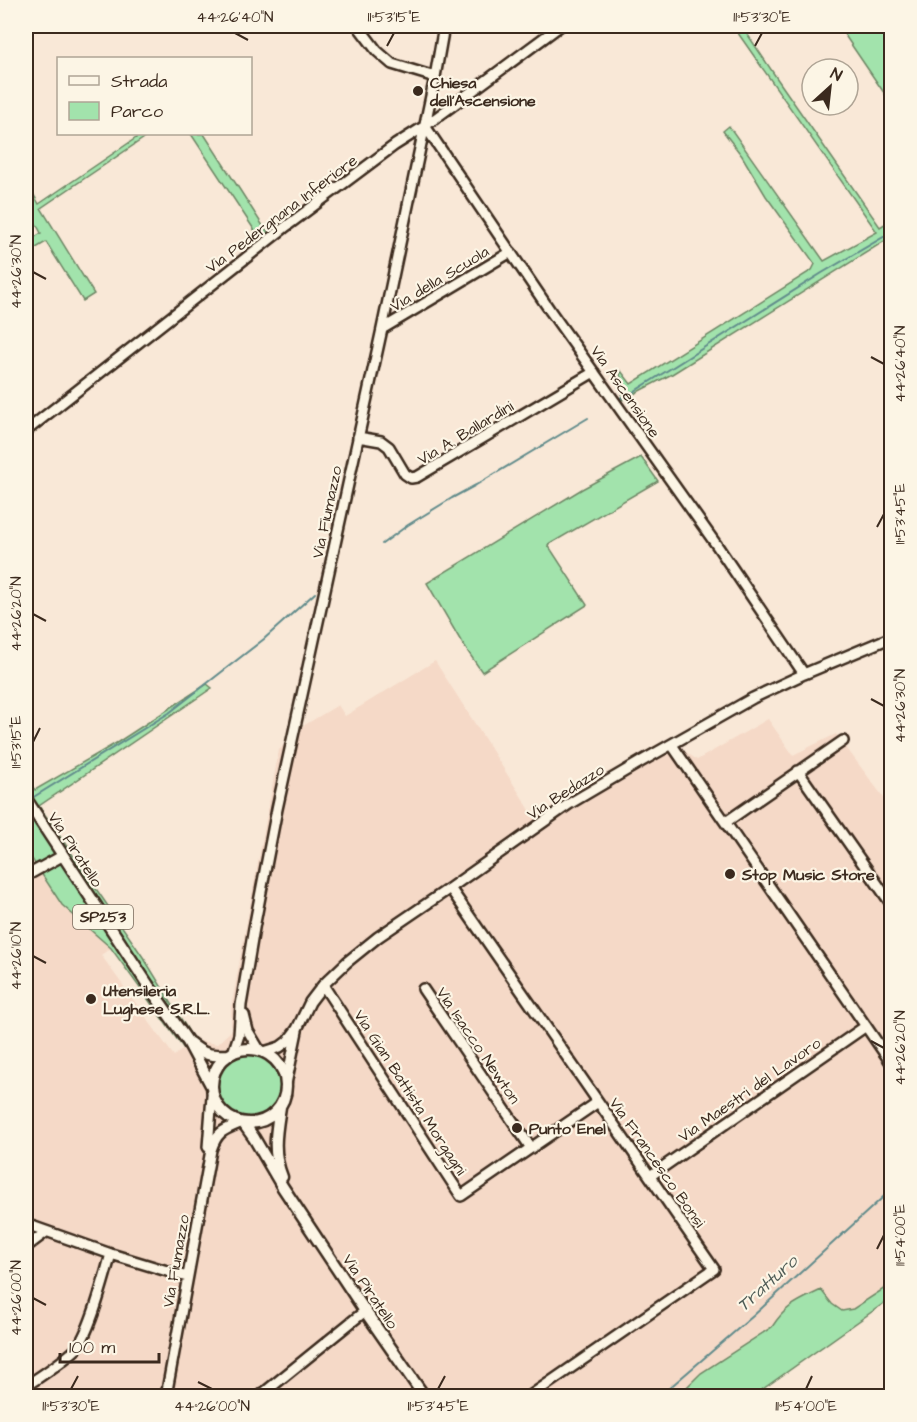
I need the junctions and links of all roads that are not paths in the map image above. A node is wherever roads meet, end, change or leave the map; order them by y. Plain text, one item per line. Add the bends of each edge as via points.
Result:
1 (358, 26) edge
2 (444, 26) edge
3 (560, 26) edge
4 (435, 76) junction
5 (424, 126) junction
6 (511, 252) junction
7 (382, 329) junction
8 (594, 372) junction
9 (26, 431) edge
10 (358, 437) junction
11 (891, 637) edge
12 (804, 674) junction
13 (843, 741) dead end
14 (672, 745) junction
15 (798, 771) junction
16 (26, 799) edge
17 (726, 822) junction
18 (62, 856) junction
19 (26, 876) edge
20 (450, 888) junction
21 (891, 905) edge
22 (323, 985) junction
23 (423, 989) dead end
24 (241, 1005) junction
25 (866, 1026) junction
26 (297, 1029) junction
27 (182, 1034) junction
28 (262, 1051) junction
29 (230, 1054) junction
30 (891, 1064) edge
31 (286, 1084) junction
32 (212, 1090) junction
33 (598, 1102) junction
34 (280, 1107) junction
35 (242, 1123) junction
36 (531, 1148) junction
37 (207, 1167) junction
38 (650, 1176) junction
39 (294, 1202) junction
40 (26, 1224) edge
41 (46, 1232) junction
42 (26, 1247) edge
43 (111, 1254) junction
44 (187, 1277) junction
45 (365, 1311) junction
46 (26, 1386) edge
47 (166, 1396) edge
48 (261, 1396) edge
49 (424, 1396) edge
50 (531, 1396) edge

1 - 4 street via 392,64
2 - 4 street, Via Fiumazzo
3 - 5 street, Via Pedergnana Inferiore
4 - 5 street, Via Fiumazzo
5 - 6 street, Via Ascensione
5 - 7 street, Via Fiumazzo
5 - 9 street, Via Pedergnana Inferiore via 284,228
6 - 7 street, Via della Scuola
6 - 8 street, Via Ascensione
7 - 10 street, Via Fiumazzo
8 - 10 street, Via A. Ballardini via 417,477 405,474 385,444
8 - 12 street, Via Ascensione
10 - 24 street, Via Fiumazzo via 277,809
11 - 12 street, Via Bedazzo
12 - 14 street, Via Bedazzo via 753,698
13 - 15 street
14 - 17 street
14 - 20 street, Via Bedazzo via 569,804
15 - 17 street
15 - 21 street
16 - 18 main road, Via Piratello / SP253
17 - 25 street
18 - 19 street
18 - 27 main road, Via Piratello / SP253
20 - 22 street, Via Bedazzo via 378,937
20 - 33 street, Via Francesco Bonsi
22 - 26 street, Via Bedazzo
22 - 36 street, Via Gian Battista Morgagni via 461,1196
23 - 36 street, Via Isacco Newton
24 - 28 street, Via Fiumazzo via 248,1031
24 - 29 street, Via Fiumazzo via 239,1035
25 - 30 street
25 - 38 street, Via Maestri del Lavoro
26 - 28 street, Via Bedazzo via 284,1045
26 - 31 street, Via Bedazzo
27 - 29 main road, Via Piratello / SP253 via 206,1054
27 - 32 main road, Via Piratello / SP253
28 - 29 main road, SP253 via 251,1049
28 - 31 main road via 278,1063
29 - 32 main road via 214,1071
31 - 34 main road, SP253
32 - 35 main road, SP253 via 215,1103 225,1116
32 - 37 street, Via Fiumazzo
33 - 36 street, Via Gian Battista Morgagni
33 - 38 street, Via Francesco Bonsi
34 - 35 main road via 268,1119
34 - 39 main road, Via Piratello / SP253 via 276,1158
35 - 37 street, Via Fiumazzo via 217,1135
35 - 39 main road, Via Piratello / SP253
37 - 44 street, Via Fiumazzo
38 - 50 street, Via Francesco Bonsi via 714,1269
39 - 45 main road, Via Piratello / SP253
40 - 41 street
41 - 42 street
41 - 43 street
43 - 44 street
43 - 46 street via 87,1330 76,1348
44 - 47 street, Via Fiumazzo
45 - 48 street
45 - 49 main road, Via Piratello / SP253

